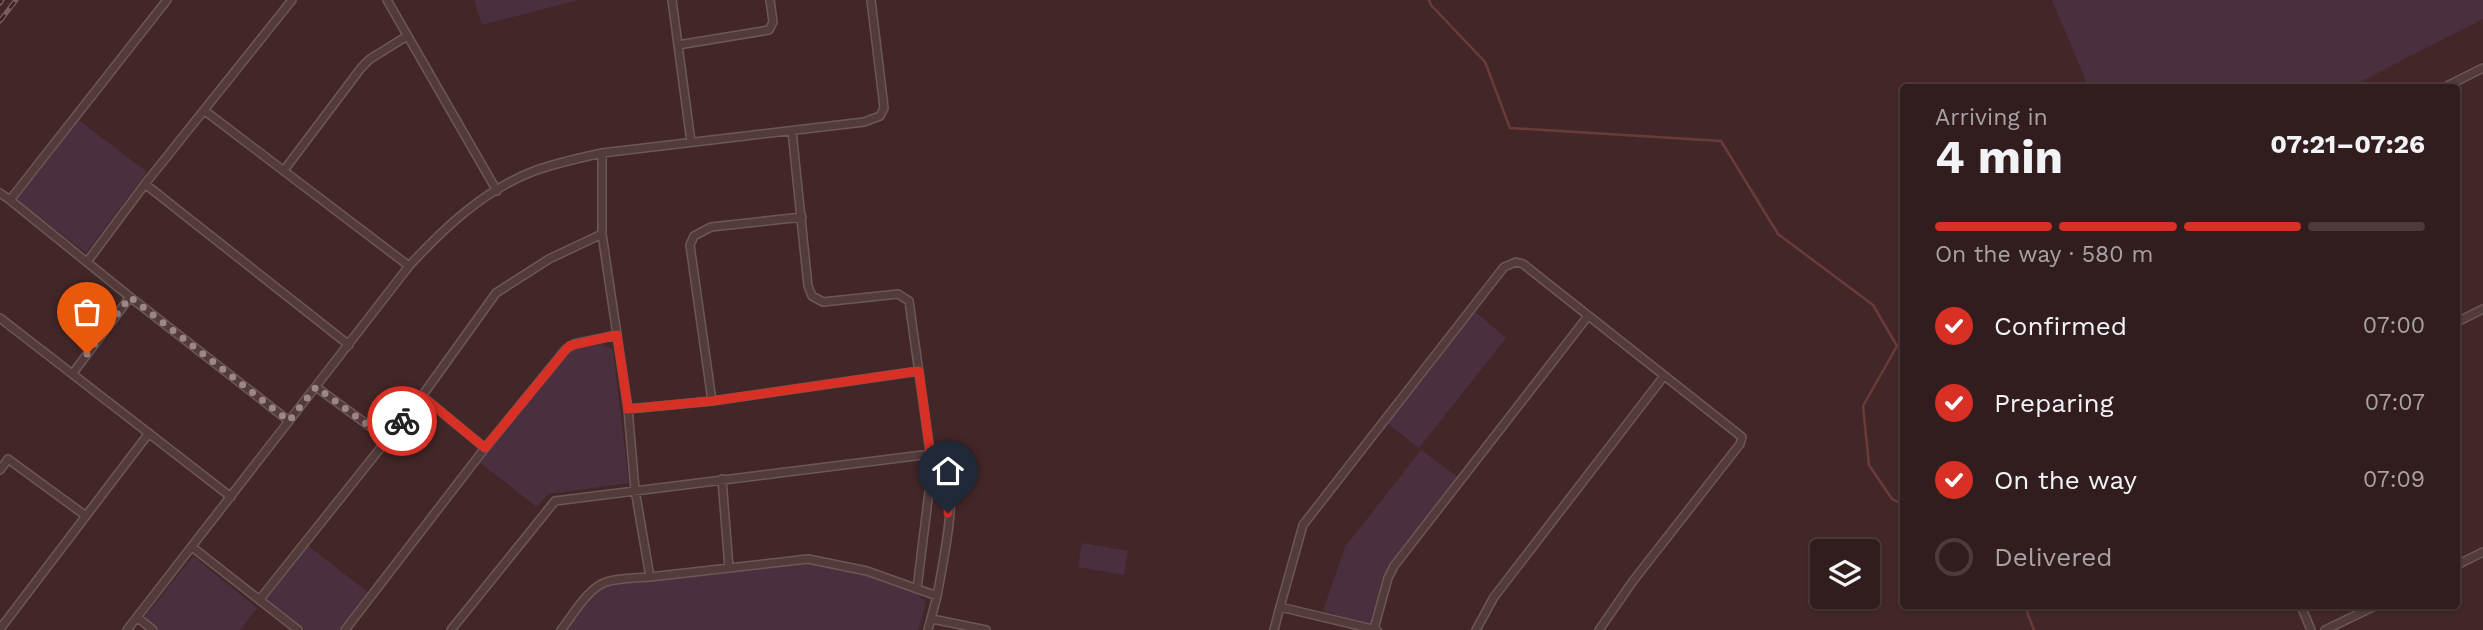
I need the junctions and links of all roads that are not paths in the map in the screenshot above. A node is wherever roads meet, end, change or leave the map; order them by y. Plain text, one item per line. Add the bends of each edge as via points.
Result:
1 (167, 0) edge
2 (292, 0) edge
3 (387, 0) edge
4 (672, 0) edge
5 (770, 0) edge
6 (871, 0) edge
7 (407, 36) junction
8 (677, 45) junction
9 (2483, 68) edge
10 (2451, 84) edge
11 (205, 111) junction
12 (792, 131) junction
13 (691, 142) junction
14 (602, 153) junction
15 (285, 169) junction
16 (145, 184) junction
17 (497, 191) junction
18 (0, 193) edge
19 (10, 200) junction
20 (802, 217) junction
21 (602, 234) junction
22 (87, 262) junction
23 (410, 266) junction
24 (130, 297) junction
25 (2483, 309) edge
26 (1588, 316) junction
27 (0, 318) edge
28 (2460, 320) edge
29 (617, 335) junction
30 (349, 345) junction
31 (919, 371) junction
32 (73, 373) junction
33 (1664, 376) junction
34 (316, 387) junction
35 (422, 396) junction
36 (712, 401) junction
37 (628, 409) junction
38 (289, 421) junction
39 (149, 433) junction
40 (387, 439) junction
41 (485, 448) junction
42 (931, 454) junction
43 (932, 466) junction
44 (0, 470) edge
45 (722, 480) junction
46 (635, 490) junction
47 (231, 497) junction
48 (86, 516) junction
49 (192, 547) junction
50 (2483, 552) edge
51 (2460, 564) edge
52 (729, 568) junction
53 (650, 577) junction
54 (917, 589) junction
55 (937, 596) junction
56 (260, 599) junction
57 (1280, 607) junction
58 (2302, 609) edge
59 (2369, 609) edge
60 (137, 617) junction
61 (932, 619) junction
62 (0, 629) edge
63 (1376, 629) edge
64 (127, 630) edge
65 (153, 630) edge
66 (298, 630) edge
67 (345, 630) edge
68 (451, 630) edge
69 (561, 630) edge
70 (928, 630) edge
71 (986, 630) edge
72 (1274, 630) edge
73 (1476, 630) edge
74 (1599, 630) edge
75 (2311, 630) edge
76 (2325, 630) edge

1 - 19 street
2 - 11 street
3 - 7 street
4 - 8 street
5 - 8 street via 773,22 769,30
6 - 12 street via 884,108 880,116
7 - 15 street via 360,68
7 - 17 street
8 - 13 street
9 - 10 street
11 - 15 street
11 - 16 street
12 - 13 street
12 - 20 street
13 - 14 street
14 - 17 street via 532,172
14 - 21 street
15 - 23 street
16 - 22 street
16 - 30 street
17 - 23 street via 457,217
18 - 19 street
19 - 22 street
20 - 31 street via 812,296 823,302 903,295 910,305
20 - 36 street via 711,227 694,236 690,245
21 - 29 street
21 - 35 street via 496,293
22 - 24 street
23 - 30 street
24 - 32 street
24 - 38 street
25 - 28 street
26 - 33 street
26 - 57 street via 1523,264 1508,264 1303,525
26 - 63 street via 1401,556 1388,578
27 - 32 street
29 - 37 street
29 - 41 street via 569,346
30 - 34 street
31 - 36 street
31 - 42 street
32 - 39 street
33 - 73 street via 1494,597
33 - 74 street via 1742,435 1742,440
34 - 38 street
34 - 40 street
35 - 40 street
35 - 41 street
36 - 37 street
37 - 46 street
38 - 47 street
39 - 47 street
39 - 48 street
40 - 56 street
41 - 67 street
42 - 43 street
42 - 45 street
43 - 54 street
43 - 55 street via 950,493
44 - 48 street via 8,459
45 - 46 street
45 - 52 street
46 - 53 street
46 - 68 street via 555,501
47 - 49 street
48 - 62 street
49 - 56 street
49 - 60 street
50 - 51 street
52 - 53 street
52 - 54 street via 807,559 867,571
53 - 69 street via 601,585
54 - 55 street
55 - 61 street
56 - 66 street
57 - 63 street
57 - 72 street
58 - 75 street
59 - 76 street
60 - 64 street
60 - 65 street
61 - 70 street
61 - 71 street

